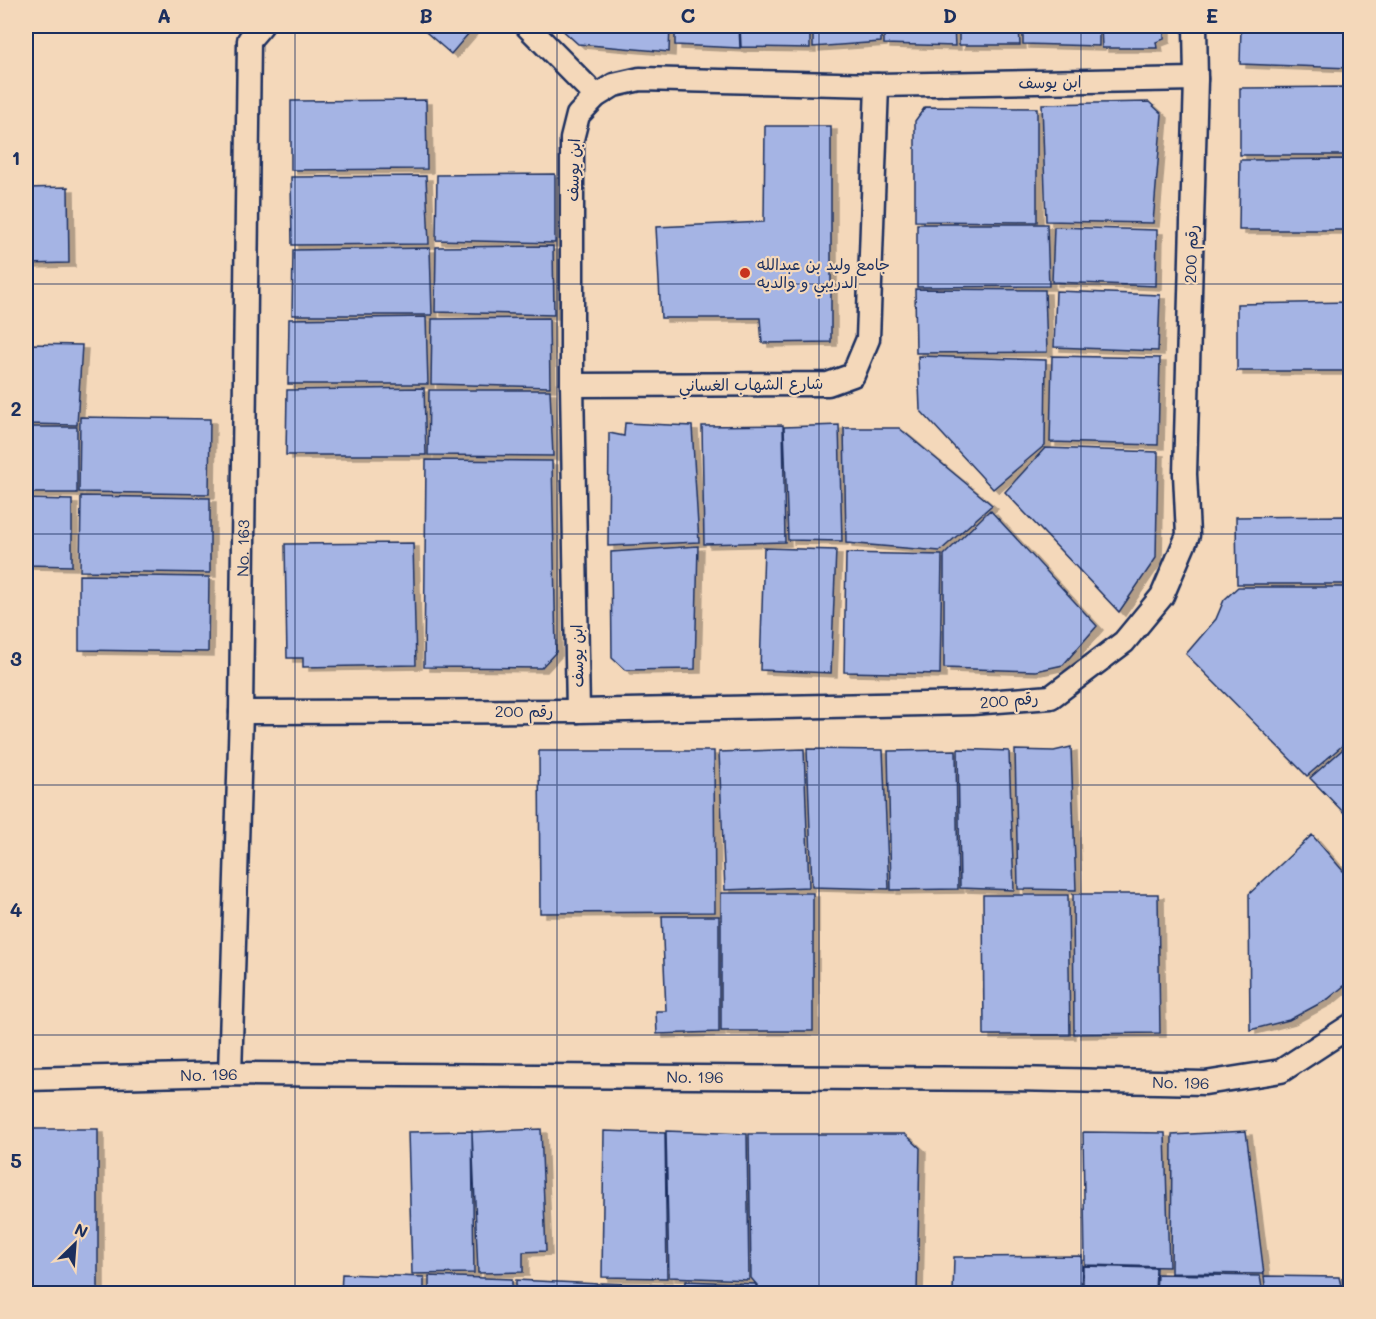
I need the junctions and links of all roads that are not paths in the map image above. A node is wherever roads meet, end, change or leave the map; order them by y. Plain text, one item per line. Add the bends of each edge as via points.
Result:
1 (261, 26) edge
2 (527, 26) edge
3 (1196, 26) edge
4 (1196, 79) junction
5 (877, 85) junction
6 (596, 96) junction
7 (572, 385) junction
8 (578, 711) junction
9 (241, 712) junction
10 (1350, 1026) edge
11 (230, 1074) junction
12 (26, 1079) edge

1 - 9 street, No. 163 via 249,40
2 - 6 street
3 - 4 street, رقم 200
4 - 5 street, ابن يوسف
4 - 8 street, رقم 200 via 1185,474 1188,535 1162,596 1124,642 1051,697 972,703
5 - 6 street, ابن يوسف via 640,79 614,85
5 - 7 street, شارع الشهاب الغساني via 868,339 853,375 828,384
6 - 7 street, ابن يوسف via 578,115 572,139
7 - 8 street, ابن يوسف
8 - 9 street, رقم 200
9 - 11 street, No. 163
10 - 11 street, No. 196 via 1281,1071 1205,1083
11 - 12 street, No. 196

